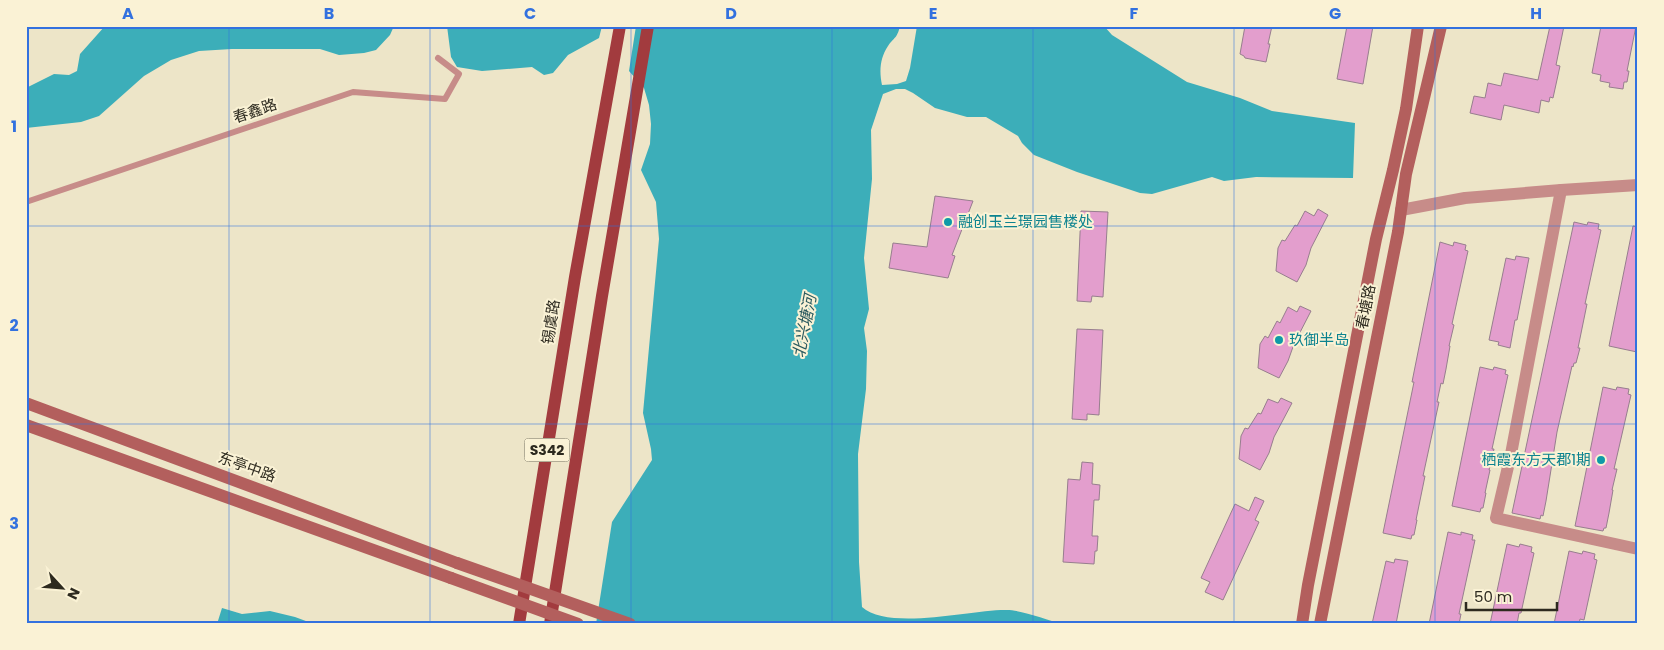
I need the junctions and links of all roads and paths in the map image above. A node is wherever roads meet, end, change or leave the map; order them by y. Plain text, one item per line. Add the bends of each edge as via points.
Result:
1 (620, 26) edge
2 (648, 26) edge
3 (1418, 26) edge
4 (1440, 26) edge
5 (438, 58) dead end
6 (1399, 172) junction
7 (1638, 185) edge
8 (1561, 190) junction
9 (26, 202) edge
10 (1401, 210) junction
11 (26, 403) edge
12 (26, 424) edge
13 (1638, 548) edge
14 (520, 624) edge
15 (550, 624) edge
16 (578, 624) edge
17 (630, 624) edge
18 (1302, 624) edge
19 (1320, 624) edge

1 - 14 main road, 锡虞路 / S342 via 575,277
2 - 15 main road, S342
3 - 6 main road, 春塘路
4 - 6 main road, 春塘路 via 1419,112
5 - 9 lane, 春鑫路 via 459,74 445,99 353,92
6 - 10 main road, 春塘路
6 - 18 main road, 春塘路 via 1376,239
7 - 8 street
8 - 10 street via 1465,198
8 - 13 street via 1512,454 1496,518
10 - 19 main road, 春塘路
11 - 17 main road, 东亭中路, bridge
12 - 16 main road, bridge

